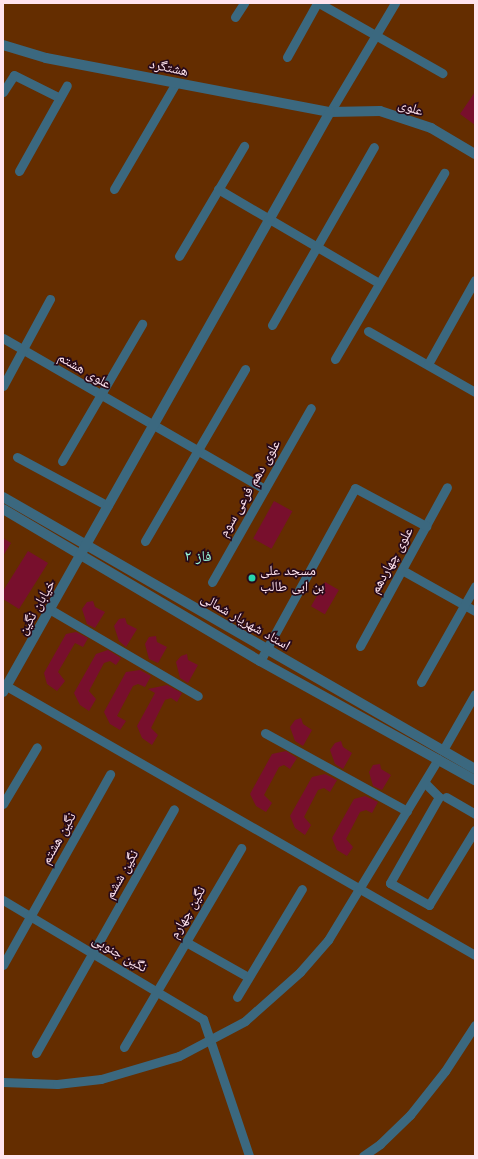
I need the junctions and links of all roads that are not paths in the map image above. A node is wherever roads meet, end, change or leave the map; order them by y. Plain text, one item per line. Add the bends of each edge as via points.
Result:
1 (244, 3) edge
2 (318, 3) edge
3 (395, 3) edge
4 (235, 17) dead end
5 (376, 35) junction
6 (3, 45) edge
7 (287, 57) dead end
8 (442, 73) dead end
9 (176, 84) junction
10 (67, 85) dead end
11 (3, 92) edge
12 (60, 98) junction
13 (330, 112) junction
14 (244, 146) dead end
15 (374, 147) dead end
16 (475, 154) edge
17 (19, 171) dead end
18 (444, 173) dead end
19 (114, 189) dead end
20 (218, 189) junction
21 (271, 220) junction
22 (317, 247) junction
23 (179, 256) dead end
24 (475, 280) edge
25 (379, 283) junction
26 (50, 299) dead end
27 (142, 324) dead end
28 (272, 325) dead end
29 (368, 331) dead end
30 (3, 338) edge
31 (23, 350) junction
32 (335, 359) dead end
33 (428, 364) junction
34 (245, 369) dead end
35 (3, 386) edge
36 (475, 392) edge
37 (101, 396) junction
38 (311, 408) dead end
39 (153, 426) junction
40 (198, 452) junction
41 (17, 457) dead end
42 (62, 461) dead end
43 (447, 487) dead end
44 (264, 489) junction
45 (3, 496) edge
46 (108, 506) junction
47 (3, 509) edge
48 (426, 526) junction
49 (145, 541) dead end
50 (88, 544) junction
51 (81, 557) junction
52 (402, 570) junction
53 (212, 582) dead end
54 (475, 586) edge
55 (464, 605) junction
56 (51, 610) junction
57 (475, 611) edge
58 (360, 646) dead end
59 (266, 649) junction
60 (260, 661) junction
61 (421, 682) dead end
62 (4, 687) edge
63 (475, 694) edge
64 (198, 696) dead end
65 (264, 733) dead end
66 (37, 747) dead end
67 (440, 754) junction
68 (475, 769) edge
69 (110, 774) dead end
70 (475, 780) edge
71 (425, 783) junction
72 (446, 797) dead end
73 (3, 804) edge
74 (174, 809) dead end
75 (407, 811) junction
76 (475, 814) edge
77 (475, 830) edge
78 (241, 848) dead end
79 (302, 889) dead end
80 (361, 889) junction
81 (3, 900) edge
82 (30, 916) junction
83 (186, 942) junction
84 (93, 953) junction
85 (475, 955) edge
86 (3, 965) edge
87 (248, 977) junction
88 (158, 991) junction
89 (237, 997) dead end
90 (475, 1025) edge
91 (209, 1041) junction
92 (124, 1047) dead end
93 (36, 1053) dead end
94 (3, 1082) edge
95 (249, 1156) edge
96 (363, 1156) edge

1 - 4 street
2 - 5 street
2 - 7 street
3 - 5 street
5 - 8 street
5 - 13 street
6 - 9 street, هشتگرد via 46,58
9 - 13 street, هشتگرد
9 - 19 street
10 - 12 street
11 - 12 street via 14,75
12 - 17 street
13 - 16 street, علوی via 380,111 431,128
13 - 21 street, خیابان نگین
14 - 20 street
15 - 22 street
18 - 25 street
20 - 21 street
20 - 23 street
21 - 22 street
21 - 39 street, خیابان نگین
22 - 25 street
22 - 28 street
24 - 33 street
25 - 32 street
26 - 31 street
27 - 37 street
29 - 33 street
30 - 31 street, علوی هشتم
31 - 35 street
31 - 37 street, علوی هشتم
33 - 36 street
34 - 40 street
37 - 39 street, علوی هشتم
37 - 42 street
38 - 44 street, علوی دهم فرعی سوم
39 - 40 street, علوی هشتم
39 - 46 street, خیابان نگین
40 - 44 street, علوی هشتم
40 - 49 street
41 - 46 street
43 - 48 street, علوی چهاردهم
44 - 53 street, علوی دهم فرعی سوم
45 - 50 street, استاد شهریار شمالی
46 - 50 street, خیابان نگین
47 - 51 street, استاد شهریار شمالی
48 - 52 street, علوی چهاردهم
48 - 59 street via 355,488
50 - 51 street, خیابان نگین
50 - 59 street, استاد شهریار شمالی
51 - 56 street, خیابان نگین
51 - 60 street, استاد شهریار شمالی
52 - 55 street
52 - 58 street, علوی چهاردهم
54 - 55 street
55 - 57 street
55 - 61 street
56 - 62 street, خیابان نگین
56 - 64 street
59 - 60 street
59 - 67 street, استاد شهریار شمالی
60 - 67 street, استاد شهریار شمالی
62 - 80 street
63 - 67 street
65 - 75 street
66 - 73 street
67 - 68 street, استاد شهریار شمالی
67 - 70 street, استاد شهریار شمالی
67 - 71 street
69 - 82 street, نگین هشتم
71 - 75 street
71 - 77 street via 439,797 390,883 429,905
72 - 76 street
74 - 84 street, نگین ششم
75 - 80 street
78 - 83 street, نگین چهارم
79 - 87 street
80 - 85 street
80 - 91 street via 328,940 300,972 245,1021
81 - 82 street, نگین جنوبی
82 - 84 street, نگین جنوبی
82 - 86 street, نگین هشتم
83 - 87 street
83 - 88 street, نگین چهارم
84 - 88 street, نگین جنوبی
84 - 93 street, نگین ششم
87 - 89 street
88 - 91 street, نگین جنوبی via 203,1019
88 - 92 street, نگین چهارم
90 - 96 street via 445,1071 410,1115 380,1144
91 - 94 street via 179,1056 101,1079 57,1084
91 - 95 street, نگین جنوبی

